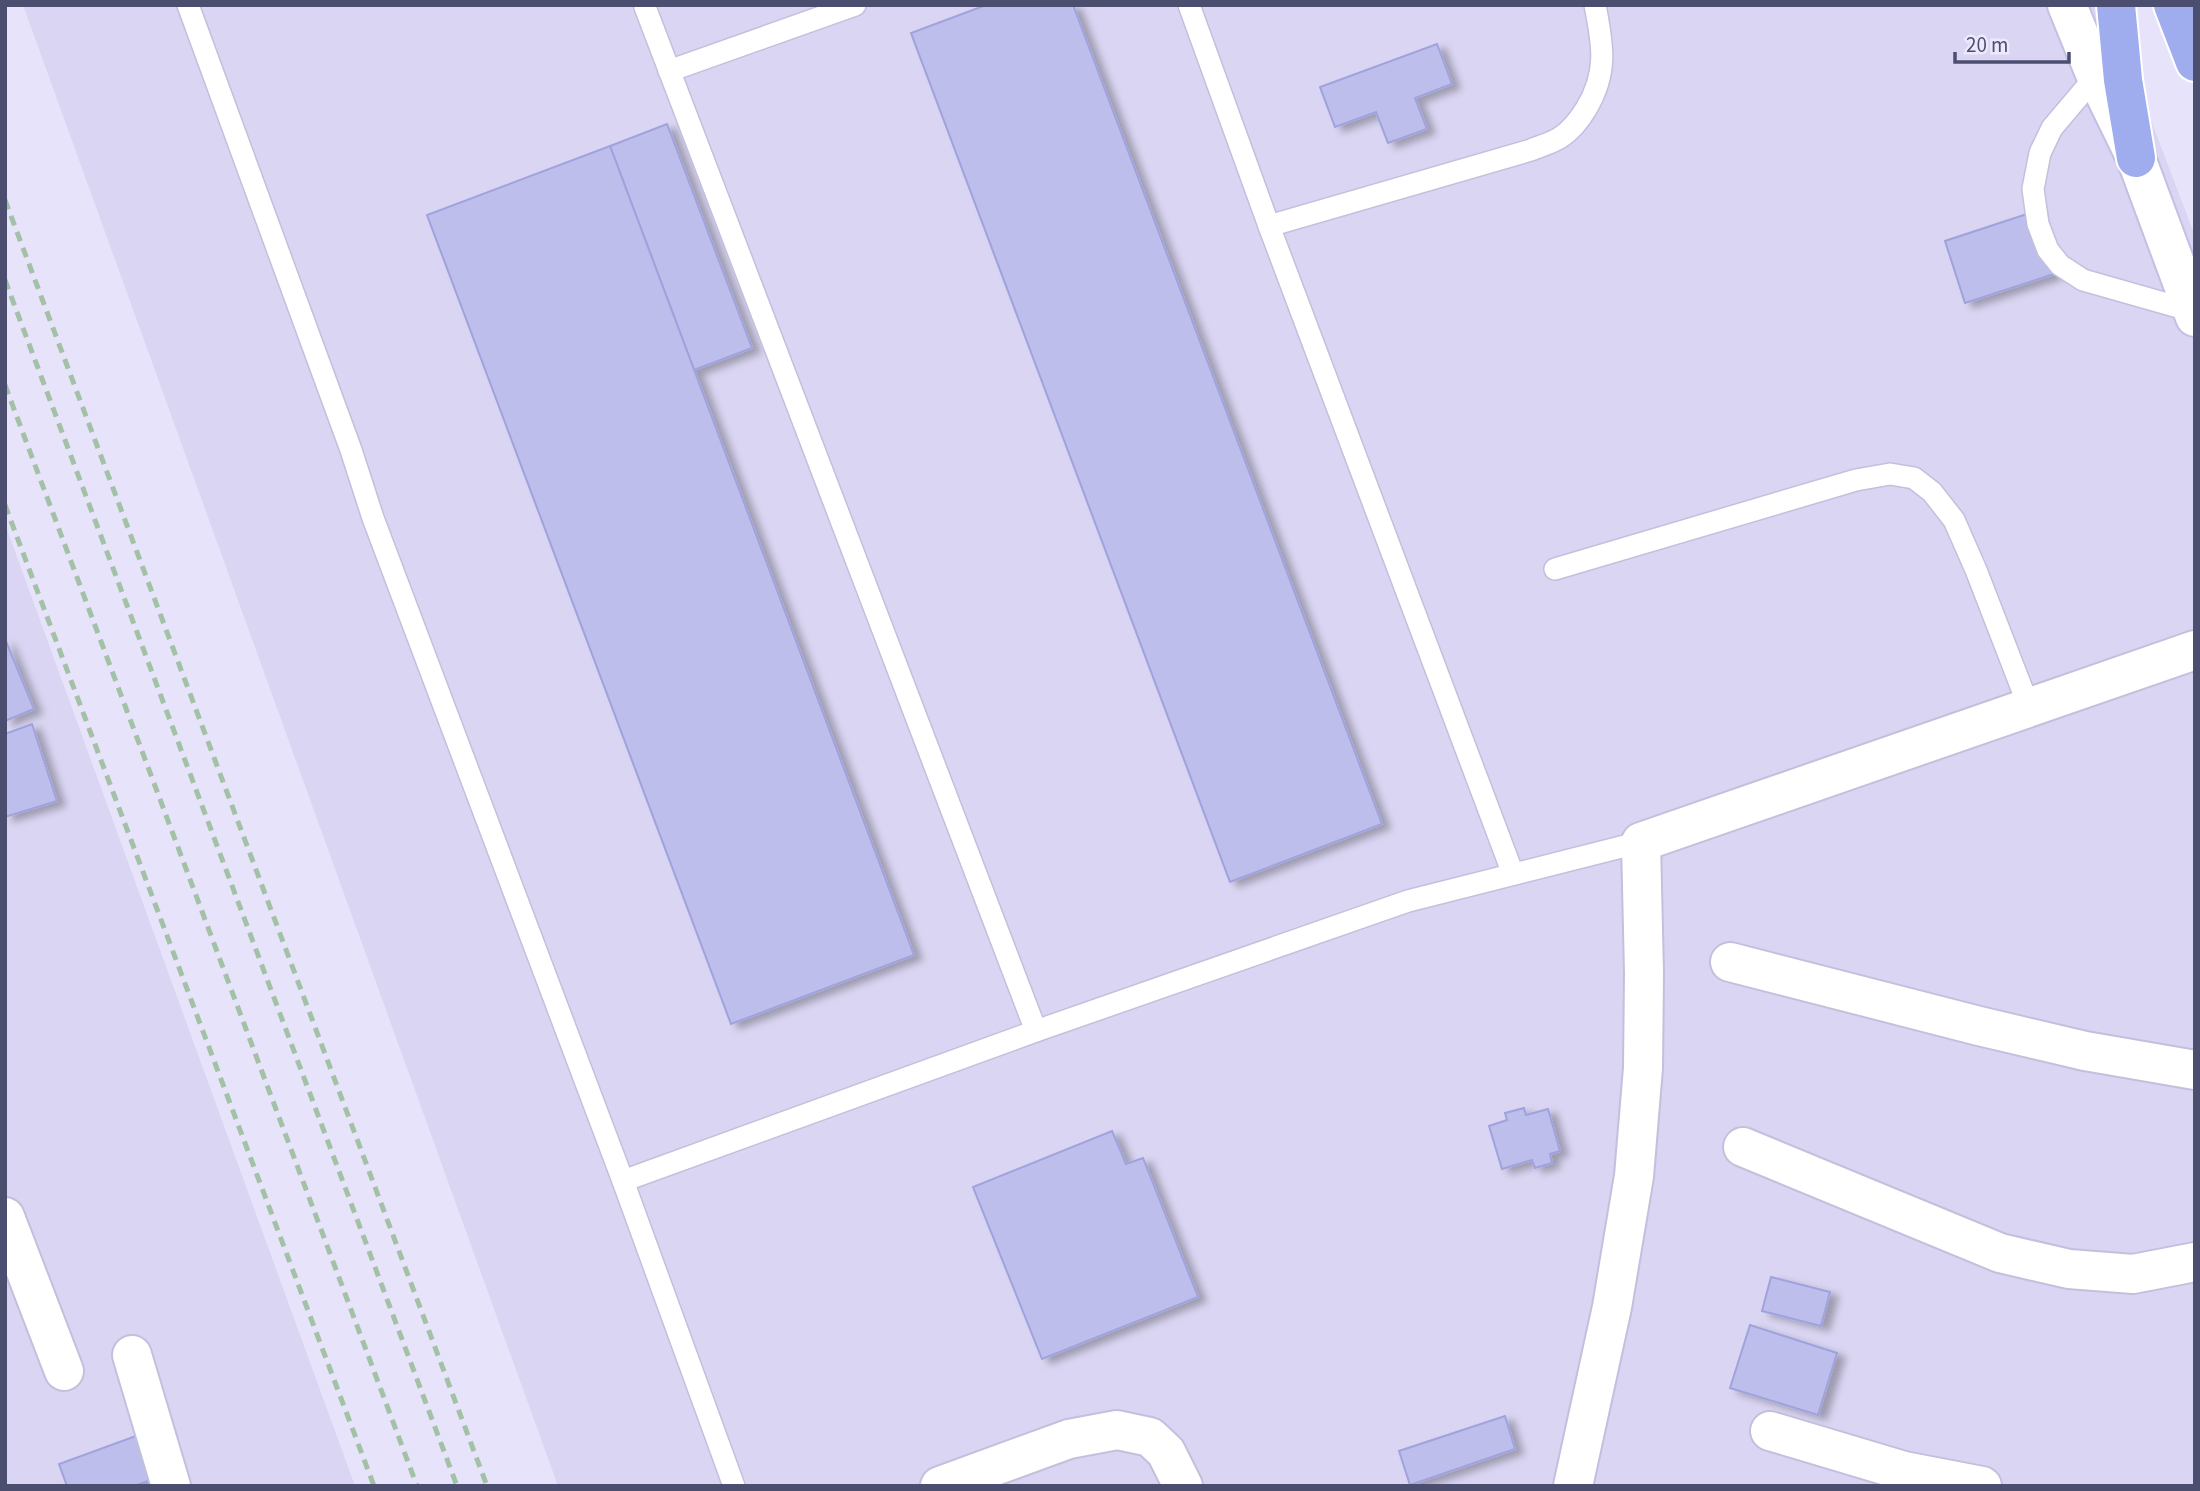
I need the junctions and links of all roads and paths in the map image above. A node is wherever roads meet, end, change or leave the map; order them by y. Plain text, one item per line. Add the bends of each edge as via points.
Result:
1 (188, 5) edge
2 (855, 5) edge
3 (1189, 5) edge
4 (1595, 5) edge
5 (2067, 5) edge
6 (2116, 5) edge
7 (2173, 5) edge
8 (645, 8) dead end
9 (2195, 62) edge
10 (669, 71) junction
11 (2095, 76) junction
12 (2136, 158) junction
13 (1269, 226) junction
14 (2194, 314) edge
15 (1556, 569) dead end
16 (2195, 650) edge
17 (2029, 707) junction
18 (1641, 842) junction
19 (1513, 874) junction
20 (1730, 962) dead end
21 (1036, 1031) junction
22 (2195, 1070) edge
23 (1743, 1147) dead end
24 (623, 1181) junction
25 (5, 1217) edge
26 (2195, 1262) edge
27 (132, 1355) dead end
28 (64, 1371) dead end
29 (1770, 1431) dead end
30 (1902, 1478) edge
31 (172, 1486) edge
32 (734, 1486) edge
33 (940, 1486) edge
34 (1183, 1486) edge
35 (1573, 1486) edge
36 (1982, 1486) edge

1 - 24 lane via 373,518
2 - 10 lane
3 - 13 lane
4 - 13 lane via 1603,63 1596,93 1562,137
5 - 11 street
6 - 12 highway
7 - 9 highway
8 - 10 lane
10 - 21 lane
11 - 12 street
11 - 14 lane via 2052,128 2040,153 2033,188 2038,224 2048,250 2082,280
12 - 14 street
13 - 19 lane
15 - 17 lane via 1856,480 1890,474 1914,478 1954,520
16 - 17 street
17 - 18 street
18 - 19 lane
18 - 35 street via 1643,1068 1634,1176 1612,1307
19 - 21 lane via 1408,901
20 - 22 street via 2058,1045
21 - 24 lane
23 - 26 street via 2000,1253 2069,1269 2133,1274
24 - 32 lane
25 - 28 street
27 - 31 street
29 - 30 street
30 - 36 street
33 - 34 street via 1069,1439 1117,1430 1150,1437 1166,1452

